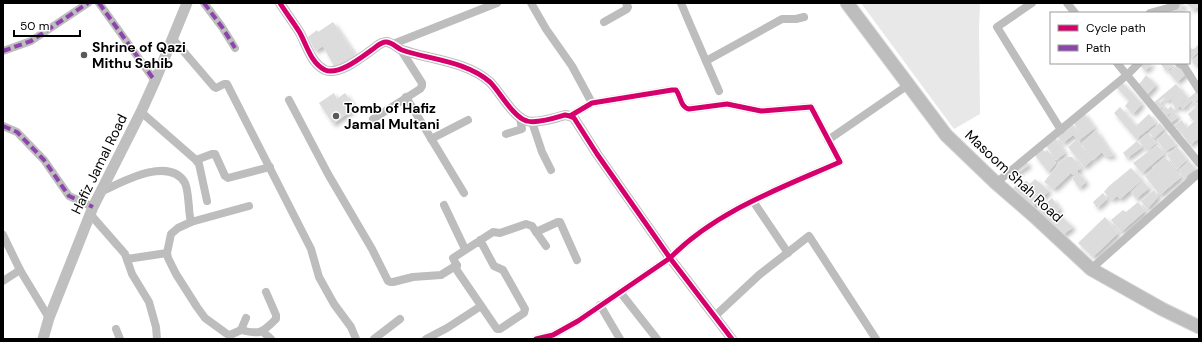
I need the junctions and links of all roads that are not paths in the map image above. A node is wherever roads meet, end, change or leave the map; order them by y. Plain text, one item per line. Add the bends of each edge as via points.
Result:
1 (88, 3) edge
2 (99, 3) edge
3 (187, 3) edge
4 (204, 3) edge
5 (280, 3) edge
6 (496, 3) edge
7 (531, 3) edge
8 (626, 3) edge
9 (681, 3) edge
10 (847, 3) edge
11 (1032, 3) edge
12 (1067, 3) edge
13 (1176, 3) edge
14 (1074, 12) edge
15 (1154, 12) edge
16 (804, 17) dead end
17 (604, 22) dead end
18 (173, 39) junction
19 (397, 47) junction
20 (235, 48) dead end
21 (3, 51) edge
22 (706, 61) junction
23 (1118, 64) edge
24 (1137, 64) edge
25 (1181, 64) edge
26 (1128, 75) junction
27 (155, 81) junction
28 (908, 84) junction
29 (1199, 90) edge
30 (720, 91) dead end
31 (406, 97) junction
32 (289, 100) dead end
33 (592, 103) junction
34 (141, 112) junction
35 (570, 116) junction
36 (520, 118) junction
37 (373, 119) dead end
38 (468, 120) dead end
39 (532, 122) junction
40 (3, 126) edge
41 (1061, 130) junction
42 (506, 134) dead end
43 (431, 139) junction
44 (828, 140) junction
45 (196, 160) junction
46 (1199, 163) edge
47 (270, 167) junction
48 (551, 170) dead end
49 (1199, 173) edge
50 (996, 183) junction
51 (101, 192) junction
52 (464, 193) dead end
53 (207, 201) dead end
54 (753, 201) junction
55 (444, 205) dead end
56 (249, 206) dead end
57 (92, 210) junction
58 (192, 222) junction
59 (536, 232) junction
60 (3, 235) edge
61 (480, 240) junction
62 (546, 246) dead end
63 (465, 249) junction
64 (167, 253) junction
65 (788, 253) junction
66 (670, 258) junction
67 (128, 259) junction
68 (577, 260) dead end
69 (456, 265) junction
70 (1091, 269) junction
71 (20, 270) junction
72 (3, 280) edge
73 (266, 292) dead end
74 (620, 292) junction
75 (600, 305) junction
76 (481, 306) junction
77 (715, 316) junction
78 (49, 318) junction
79 (246, 318) dead end
80 (400, 319) dead end
81 (1199, 327) edge
82 (116, 329) dead end
83 (241, 330) junction
84 (262, 331) junction
85 (43, 339) edge
86 (120, 339) edge
87 (157, 339) edge
88 (271, 339) edge
89 (356, 339) edge
90 (374, 339) edge
91 (426, 339) edge
92 (536, 339) edge
93 (620, 339) edge
94 (657, 339) edge
95 (732, 339) edge
96 (876, 339) edge

1 - 21 street via 32,41
2 - 27 street
3 - 18 main road, Hafiz Jamal Road
4 - 20 street
5 - 19 street via 313,58 327,71 345,67 382,42
6 - 19 street
7 - 33 street via 572,66
8 - 17 street via 627,10
9 - 22 street
10 - 28 main road, Masoom Shah Road
11 - 41 street via 997,27
12 - 14 street
13 - 15 street via 1175,6
16 - 22 street via 782,18
18 - 27 main road, Hafiz Jamal Road
18 - 47 street via 214,87 227,84
19 - 31 street via 422,83 420,89
19 - 36 street via 455,63 476,73 489,82
22 - 30 street
23 - 26 street
24 - 26 street
25 - 29 street
26 - 41 street
26 - 46 street
27 - 34 main road, Hafiz Jamal Road
28 - 44 street
28 - 50 main road, Masoom Shah Road via 946,135
31 - 37 street
31 - 43 street
32 - 69 street via 388,281 441,275
33 - 35 street
33 - 44 street via 676,90 685,108 727,104 761,110 811,107
34 - 45 street
34 - 51 main road, Hafiz Jamal Road
35 - 39 street
35 - 66 street via 578,123
36 - 39 street
36 - 42 street via 522,128
38 - 43 street
39 - 48 street
40 - 57 street via 17,132 44,160 69,196
41 - 50 street
43 - 52 street
44 - 54 street via 840,162
45 - 47 street via 215,154 228,178
45 - 53 street
47 - 89 street via 312,249 319,277
49 - 70 street
50 - 70 main road, Masoom Shah Road
51 - 57 main road, Hafiz Jamal Road
51 - 58 street via 143,173 173,173 185,184
54 - 65 street
54 - 66 street via 704,228
55 - 63 street
56 - 58 street
57 - 67 street
57 - 78 main road, Hafiz Jamal Road
58 - 64 street via 174,230
59 - 61 street via 532,226 526,224 493,232
59 - 62 street
59 - 68 street via 560,222
60 - 71 street
61 - 63 street
61 - 76 street via 494,266 503,270 525,311 497,329
63 - 69 street via 452,258
64 - 67 street
64 - 83 street via 176,274 205,318 230,336
65 - 77 street via 759,275
65 - 96 street via 810,236
66 - 74 street
66 - 77 street
67 - 87 street via 132,274 149,302
69 - 76 street via 456,270
70 - 81 main road, Masoom Shah Road
71 - 72 street
71 - 78 street
73 - 84 street via 276,317
74 - 75 street
74 - 94 street
75 - 92 street via 572,324
75 - 93 street
76 - 91 street
77 - 95 street
78 - 85 main road, Hafiz Jamal Road
79 - 83 street
80 - 90 street
82 - 86 street
83 - 84 street via 253,334
84 - 88 street

